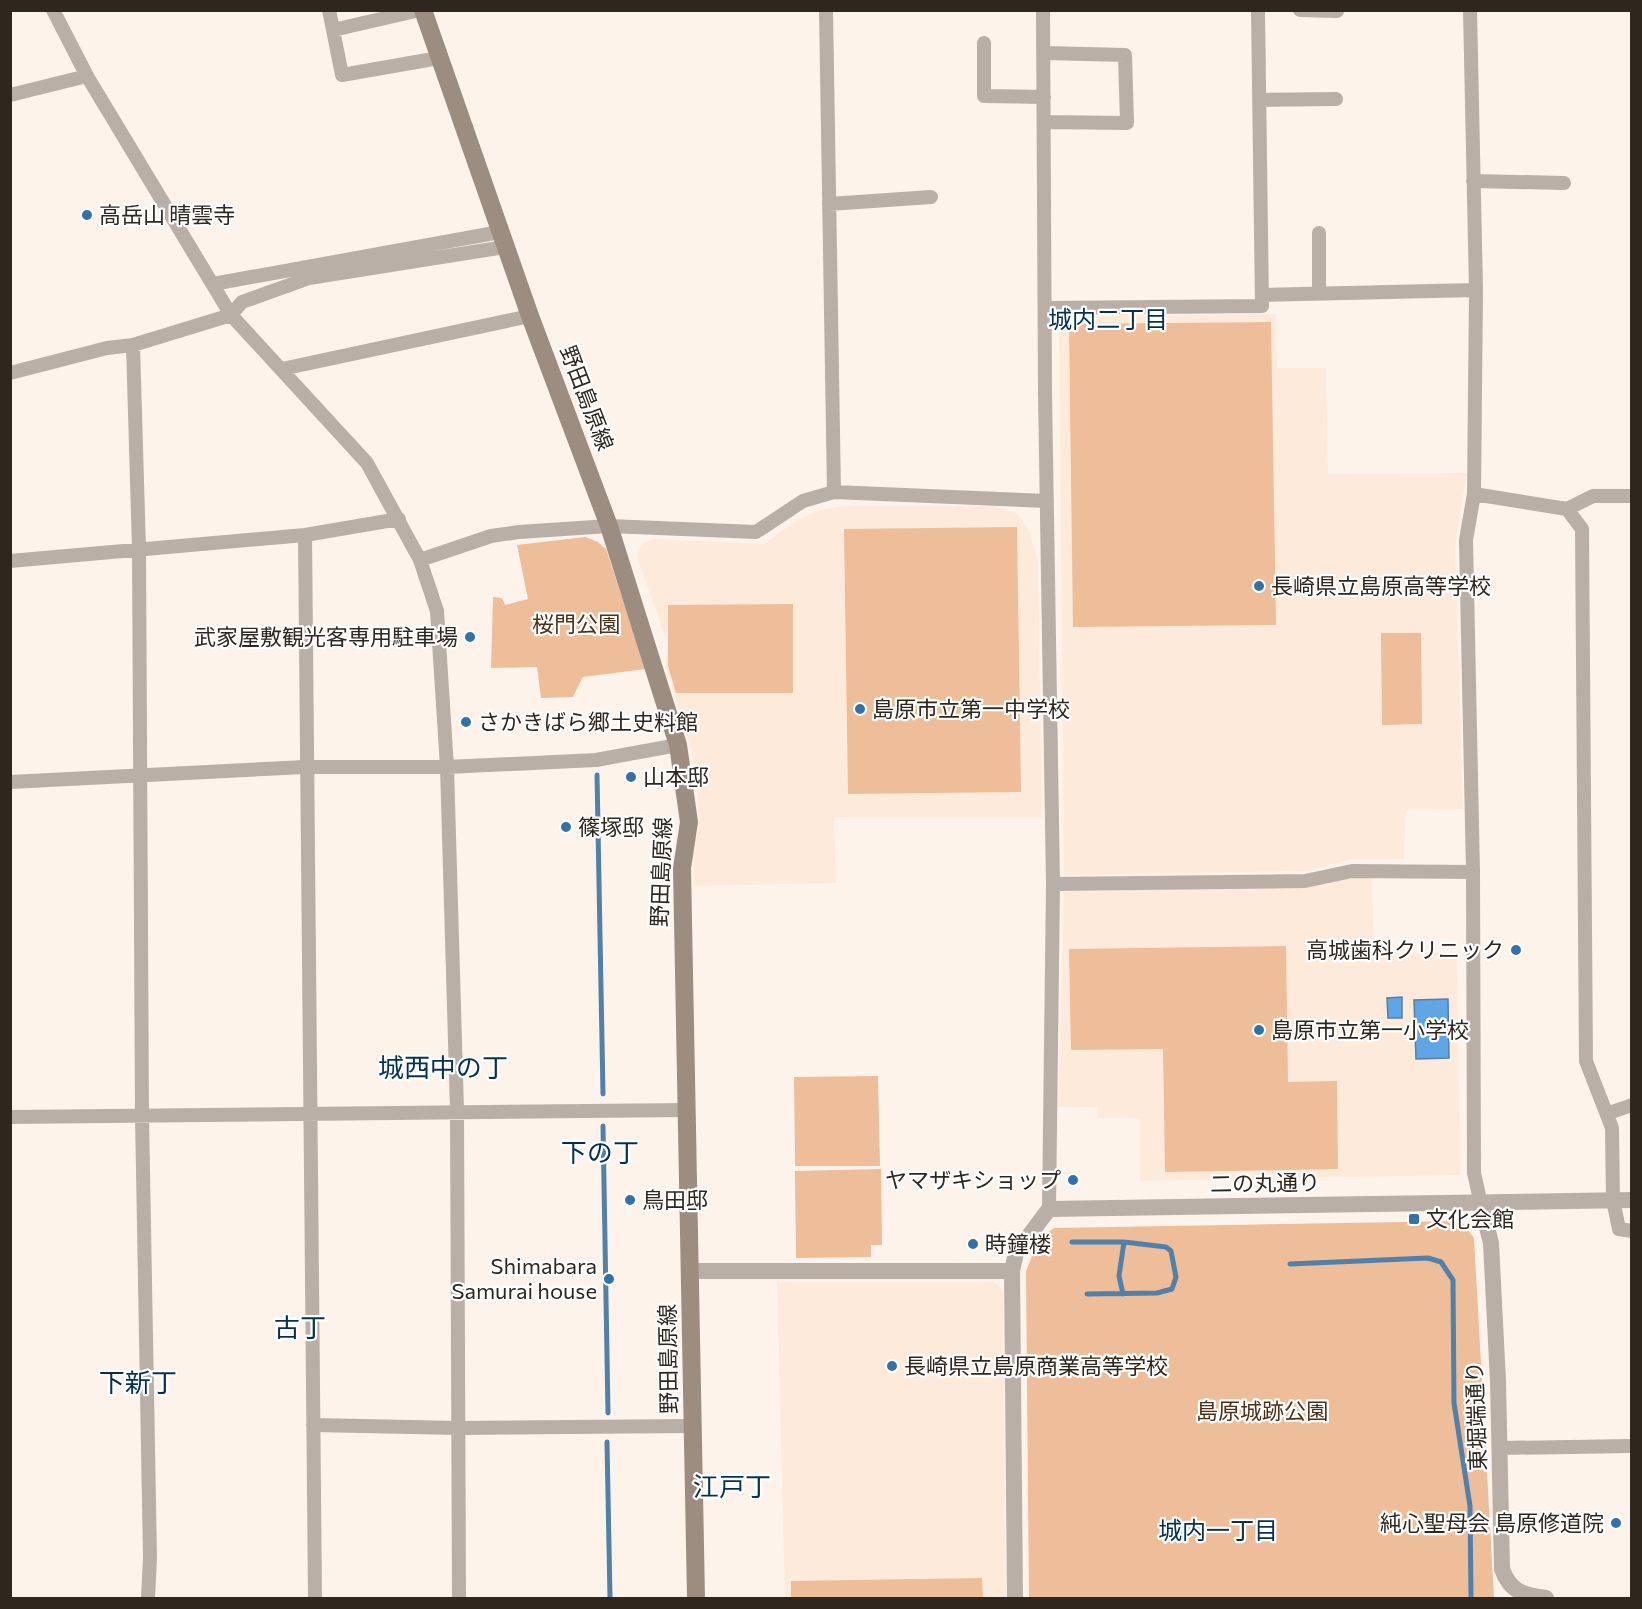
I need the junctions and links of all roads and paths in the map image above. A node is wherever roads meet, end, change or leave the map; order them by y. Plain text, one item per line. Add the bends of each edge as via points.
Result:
1 (52, 10) edge
2 (329, 10) edge
3 (356, 10) edge
4 (421, 10) edge
5 (826, 10) edge
6 (1043, 10) edge
7 (1258, 10) edge
8 (1300, 10) edge
9 (1470, 10) edge
10 (1336, 11) edge
11 (359, 25) junction
12 (333, 30) junction
13 (984, 43) dead end
14 (1044, 53) junction
15 (439, 58) junction
16 (87, 76) junction
17 (10, 95) edge
18 (1044, 97) junction
19 (1336, 99) dead end
20 (1259, 100) junction
21 (1045, 122) junction
22 (1473, 181) junction
23 (1564, 183) dead end
24 (931, 197) dead end
25 (830, 204) junction
26 (1319, 232) dead end
27 (502, 239) junction
28 (213, 284) junction
29 (1476, 290) junction
30 (1319, 294) junction
31 (1262, 295) junction
32 (1045, 308) junction
33 (231, 315) junction
34 (530, 315) junction
35 (133, 345) junction
36 (282, 369) junction
37 (10, 373) edge
38 (834, 492) junction
39 (1474, 494) junction
40 (1632, 496) edge
41 (1047, 501) junction
42 (1567, 509) junction
43 (399, 519) junction
44 (609, 526) junction
45 (305, 535) junction
46 (139, 549) junction
47 (420, 560) junction
48 (10, 561) edge
49 (678, 745) junction
50 (305, 767) junction
51 (447, 767) junction
52 (141, 777) junction
53 (10, 782) edge
54 (1473, 872) junction
55 (1053, 884) junction
56 (1632, 1105) edge
57 (457, 1110) junction
58 (688, 1110) junction
59 (1609, 1113) junction
60 (310, 1114) junction
61 (142, 1116) junction
62 (10, 1117) edge
63 (1613, 1200) junction
64 (1632, 1200) edge
65 (1481, 1204) junction
66 (1049, 1209) junction
67 (1632, 1231) edge
68 (691, 1271) junction
69 (1012, 1271) junction
70 (313, 1425) junction
71 (694, 1426) junction
72 (459, 1428) junction
73 (1632, 1446) edge
74 (1500, 1448) junction
75 (147, 1599) edge
76 (315, 1599) edge
77 (459, 1599) edge
78 (696, 1599) edge
79 (1015, 1599) edge
80 (1546, 1599) edge

1 - 16 street
2 - 12 street
3 - 11 street
4 - 11 street
4 - 15 main road, 野田島原線
5 - 25 street
6 - 14 street
7 - 20 street
8 - 10 street
9 - 22 street
11 - 12 street
12 - 15 street via 342,75
13 - 18 street via 984,96
14 - 18 street
14 - 21 street via 1125,55 1127,123
15 - 27 main road, 野田島原線
16 - 17 street
16 - 28 street
18 - 21 street
19 - 20 street
20 - 31 street
21 - 32 street
22 - 23 street
22 - 29 street
24 - 25 street
25 - 38 street
26 - 30 street
27 - 28 street
27 - 33 street via 309,278 242,302
27 - 34 main road, 野田島原線
28 - 33 street
29 - 30 street
29 - 39 street
30 - 31 street
31 - 32 street via 1263,306
32 - 41 street
33 - 35 street
33 - 36 street
34 - 36 street
34 - 44 main road, 野田島原線
35 - 37 street
35 - 46 street
36 - 43 street via 368,463
38 - 41 street
38 - 44 street via 803,501 756,532
39 - 42 street
39 - 54 street via 1466,540
40 - 42 street via 1593,496
41 - 55 street
42 - 59 street via 1582,529 1586,1061
43 - 45 street
43 - 47 street
44 - 47 street via 491,536
44 - 49 main road, 野田島原線
45 - 46 street
45 - 50 street
46 - 48 street
46 - 52 street
47 - 51 street via 437,611
49 - 51 street via 596,760
49 - 58 main road, 野田島原線 via 689,822 682,868
50 - 51 street
50 - 52 street
50 - 60 street
51 - 57 street
52 - 53 street
52 - 61 street
54 - 55 street via 1352,871 1305,881
54 - 65 street via 1474,1173
55 - 66 street
56 - 59 street
57 - 58 street
57 - 60 street
57 - 72 street
58 - 68 main road, 野田島原線
59 - 63 street
60 - 61 street
60 - 70 street
61 - 62 street
61 - 75 street via 150,1558
63 - 64 street, 二の丸通り
63 - 65 street, 二の丸通り
63 - 67 street via 1619,1229
65 - 66 street, 二の丸通り
65 - 74 street, 東堀端通り via 1491,1243
66 - 69 street via 1016,1253
68 - 69 street
68 - 71 main road, 野田島原線
69 - 79 street
70 - 72 street
70 - 76 street
71 - 72 street
71 - 78 main road, 野田島原線
72 - 77 street
73 - 74 street
74 - 80 street, 東堀端通り via 1502,1569 1517,1592

